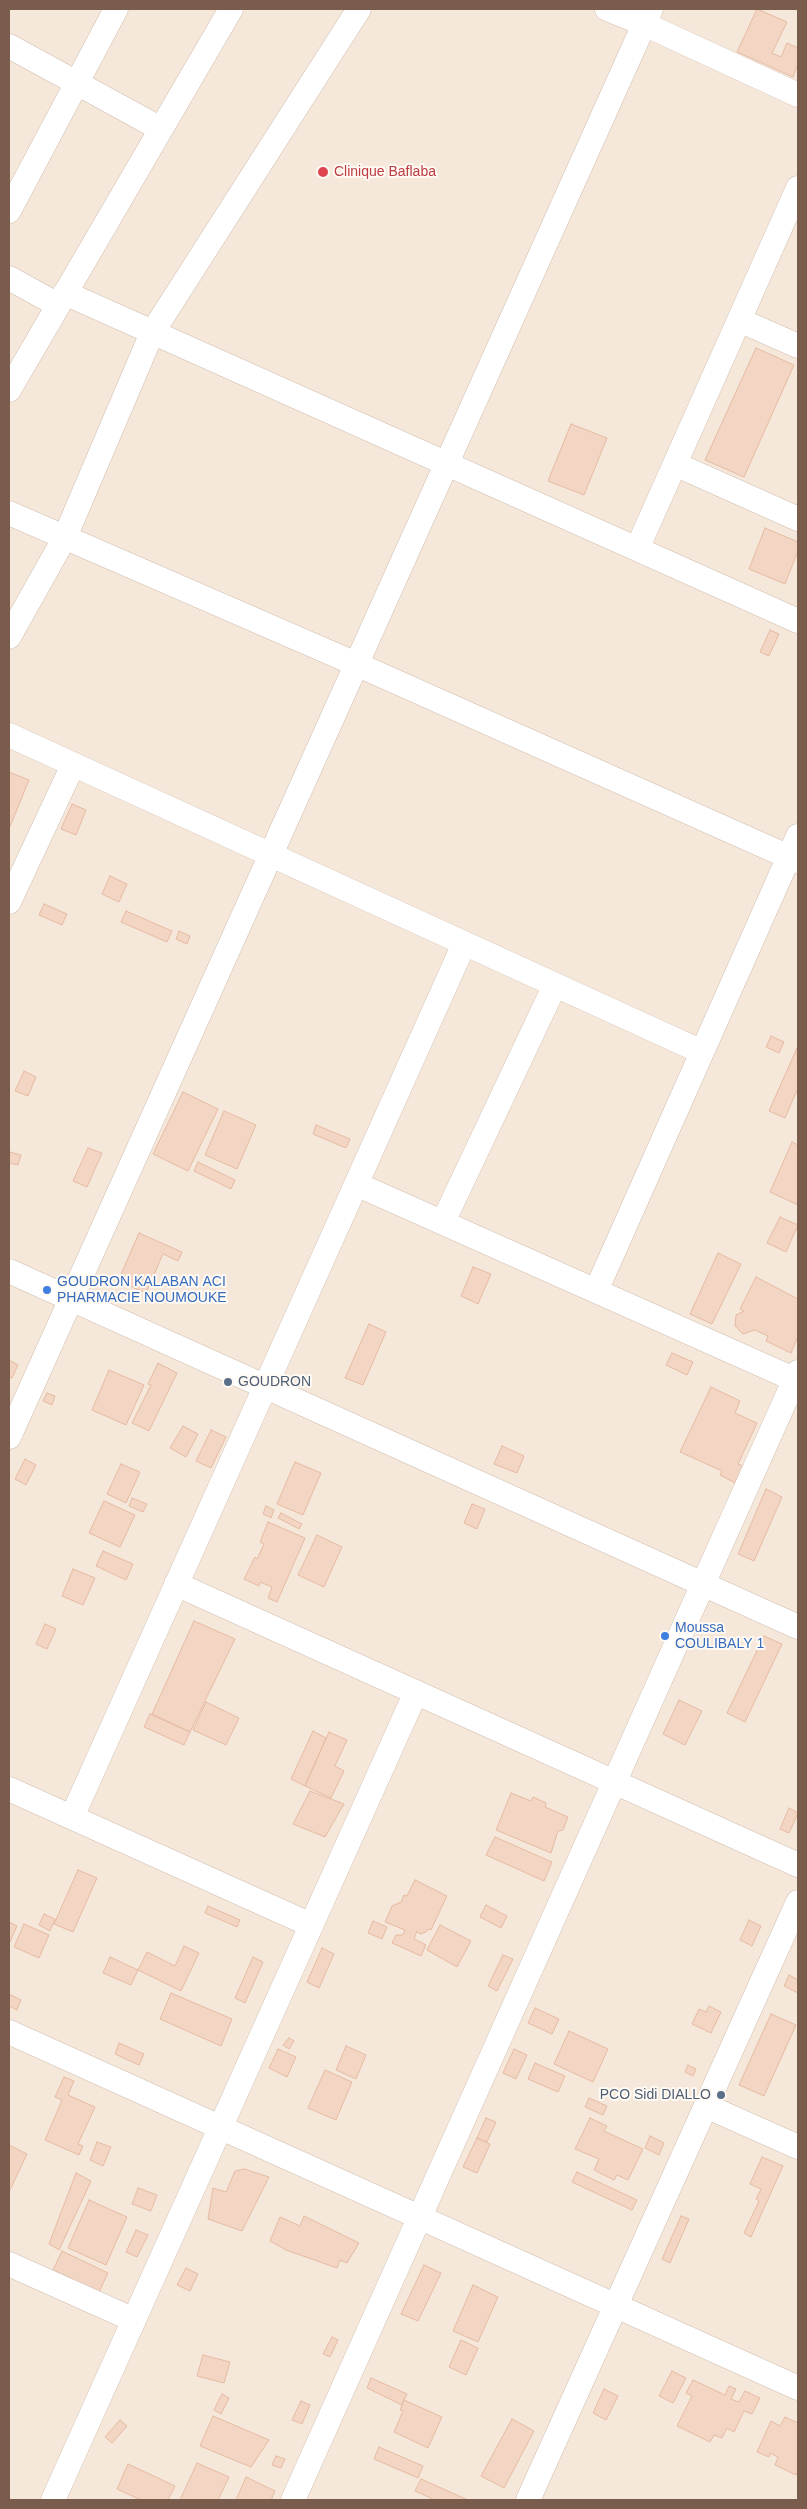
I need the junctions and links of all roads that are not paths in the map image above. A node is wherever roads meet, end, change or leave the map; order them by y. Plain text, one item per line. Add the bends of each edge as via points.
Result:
1 (116, 9) edge
2 (231, 9) edge
3 (359, 9) edge
4 (607, 9) edge
5 (648, 16) edge
6 (9, 46) edge
7 (77, 82) junction
8 (798, 95) edge
9 (161, 129) junction
10 (798, 188) edge
11 (9, 210) edge
12 (9, 278) edge
13 (62, 299) junction
14 (739, 320) junction
15 (152, 333) junction
16 (798, 346) edge
17 (9, 390) edge
18 (446, 464) junction
19 (675, 464) junction
20 (9, 513) edge
21 (798, 519) edge
22 (65, 537) junction
23 (637, 550) junction
24 (798, 621) edge
25 (9, 638) edge
26 (356, 664) junction
27 (9, 735) edge
28 (73, 765) junction
29 (795, 851) edge
30 (270, 855) junction
31 (9, 902) edge
32 (464, 944) junction
33 (555, 985) junction
34 (702, 1052) junction
35 (356, 1184) junction
36 (443, 1222) junction
37 (9, 1270) edge
38 (596, 1291) junction
39 (71, 1299) junction
40 (797, 1377) edge
41 (265, 1387) junction
42 (9, 1437) edge
43 (176, 1584) junction
44 (703, 1584) junction
45 (798, 1628) edge
46 (416, 1692) junction
47 (615, 1782) junction
48 (9, 1789) edge
49 (72, 1817) junction
50 (798, 1865) edge
51 (798, 1902) edge
52 (311, 1925) junction
53 (9, 2032) edge
54 (706, 2106) junction
55 (220, 2128) junction
56 (798, 2148) edge
57 (420, 2218) junction
58 (9, 2264) edge
59 (616, 2306) junction
60 (134, 2320) junction
61 (798, 2388) edge
62 (53, 2500) edge
63 (293, 2500) edge
64 (528, 2500) edge

1 - 7 street
2 - 9 street
3 - 15 street
4 - 5 street
5 - 8 street
5 - 18 street
6 - 7 street
7 - 9 street
7 - 11 street
9 - 13 street
10 - 14 street
12 - 13 street
13 - 15 street
13 - 17 street
14 - 16 street
14 - 19 street
15 - 18 street
15 - 22 street
18 - 23 street
18 - 26 street
19 - 21 street
19 - 23 street
20 - 22 street
22 - 25 street
22 - 26 street
23 - 24 street
26 - 29 street
26 - 30 street
27 - 28 street
28 - 30 street
28 - 31 street
29 - 34 street
30 - 32 street
30 - 39 street
32 - 33 street
32 - 35 street
33 - 34 street
33 - 36 street
34 - 38 street
35 - 36 street
35 - 41 street
36 - 38 street
37 - 39 street
38 - 40 street
39 - 41 street
39 - 42 street
40 - 44 street
41 - 43 street
41 - 44 street
43 - 46 street
43 - 49 street
44 - 45 street
44 - 47 street
46 - 47 street
46 - 52 street
47 - 50 street
47 - 57 street
48 - 49 street
49 - 52 street
51 - 54 street
52 - 55 street
53 - 55 street
54 - 56 street
54 - 59 street
55 - 57 street
55 - 60 street
57 - 59 street
57 - 63 street
58 - 60 street
59 - 61 street
59 - 64 street
60 - 62 street

